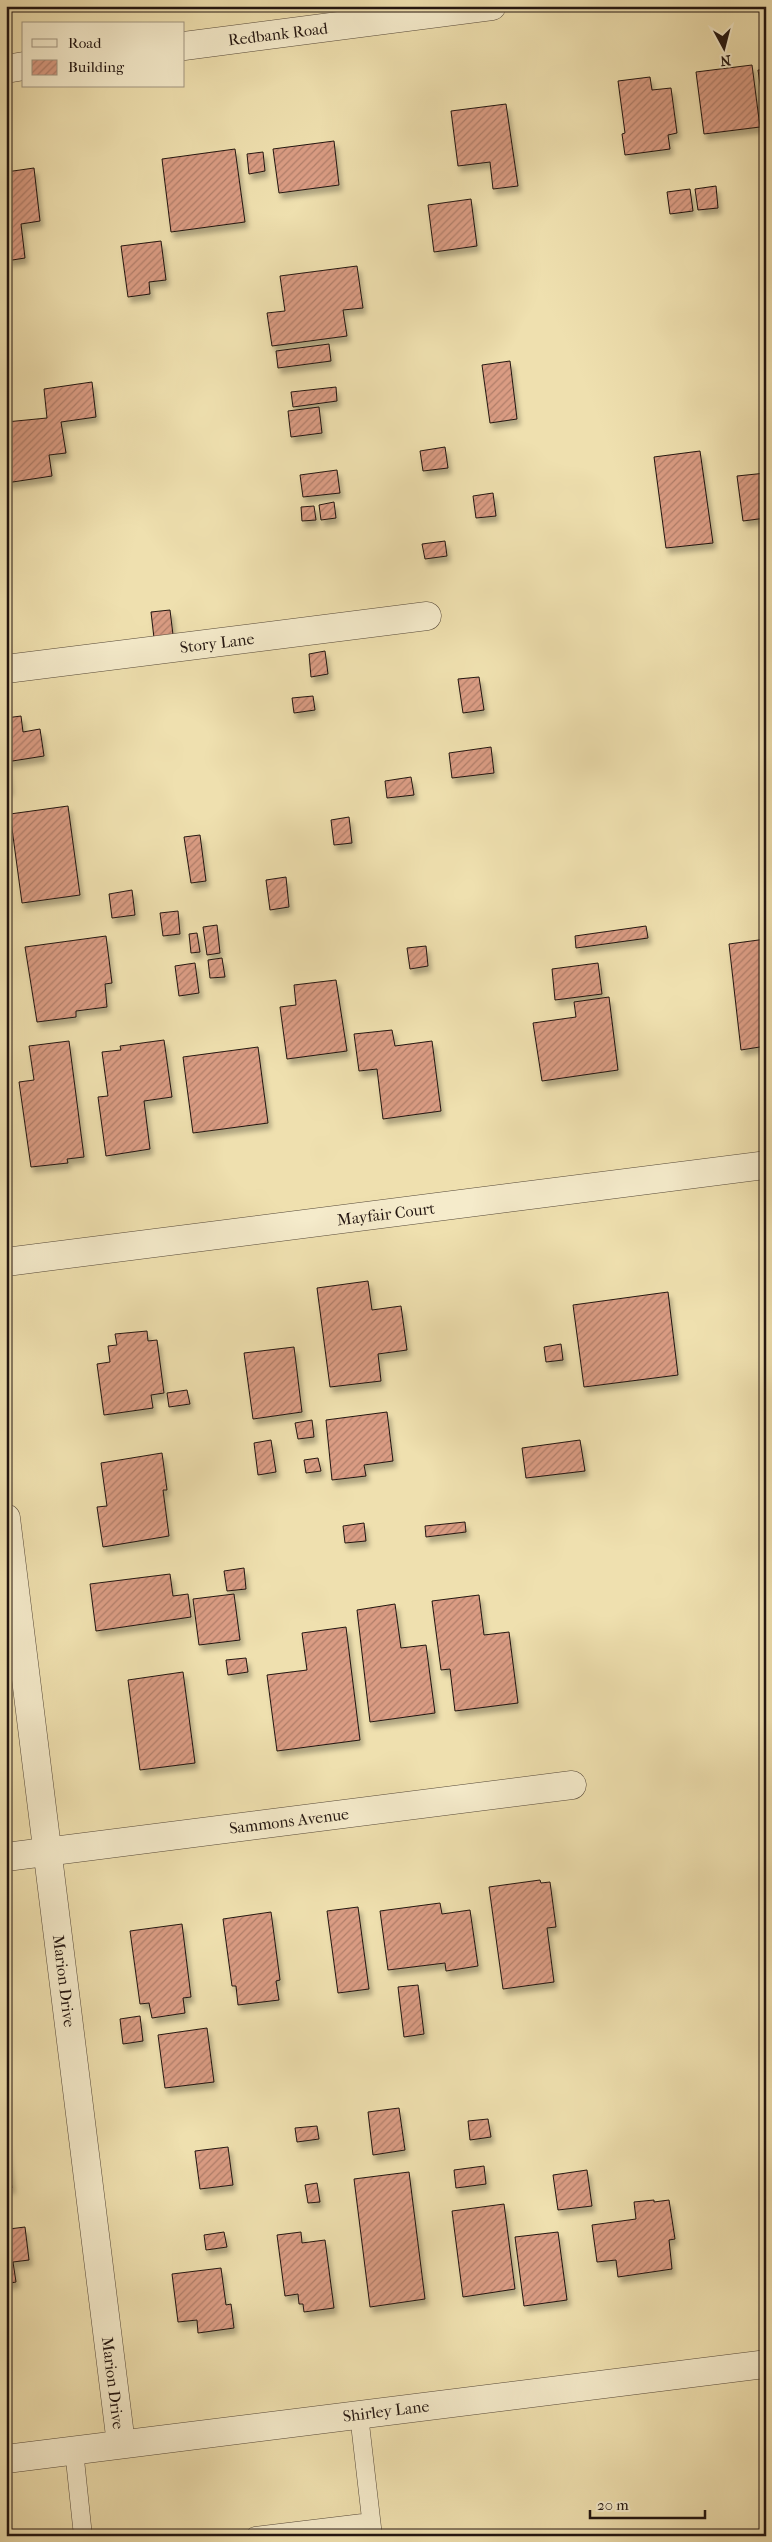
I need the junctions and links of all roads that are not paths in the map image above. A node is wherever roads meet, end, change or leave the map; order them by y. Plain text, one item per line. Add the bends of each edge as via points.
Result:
1 (492, 6) edge
2 (185, 46) edge
3 (22, 66) edge
4 (6, 69) edge
5 (427, 616) dead end
6 (6, 670) edge
7 (766, 1165) edge
8 (6, 1262) edge
9 (6, 1518) edge
10 (572, 1785) dead end
11 (48, 1852) junction
12 (6, 1857) edge
13 (766, 2364) edge
14 (359, 2414) junction
15 (121, 2444) junction
16 (74, 2450) junction
17 (6, 2459) edge
18 (372, 2529) edge
19 (267, 2535) edge
20 (83, 2536) edge

1 - 2 street, Redbank Road
3 - 4 street
5 - 6 street, Story Lane
7 - 8 street, Mayfair Court
9 - 11 street, Marion Drive
10 - 11 street, Sammons Avenue
11 - 12 street, Sammons Avenue
11 - 15 street, Marion Drive
13 - 14 street, Shirley Lane
14 - 15 street, Shirley Lane
14 - 18 lane
15 - 16 street, Shirley Lane
16 - 17 street, Shirley Lane
16 - 20 lane
18 - 19 lane

